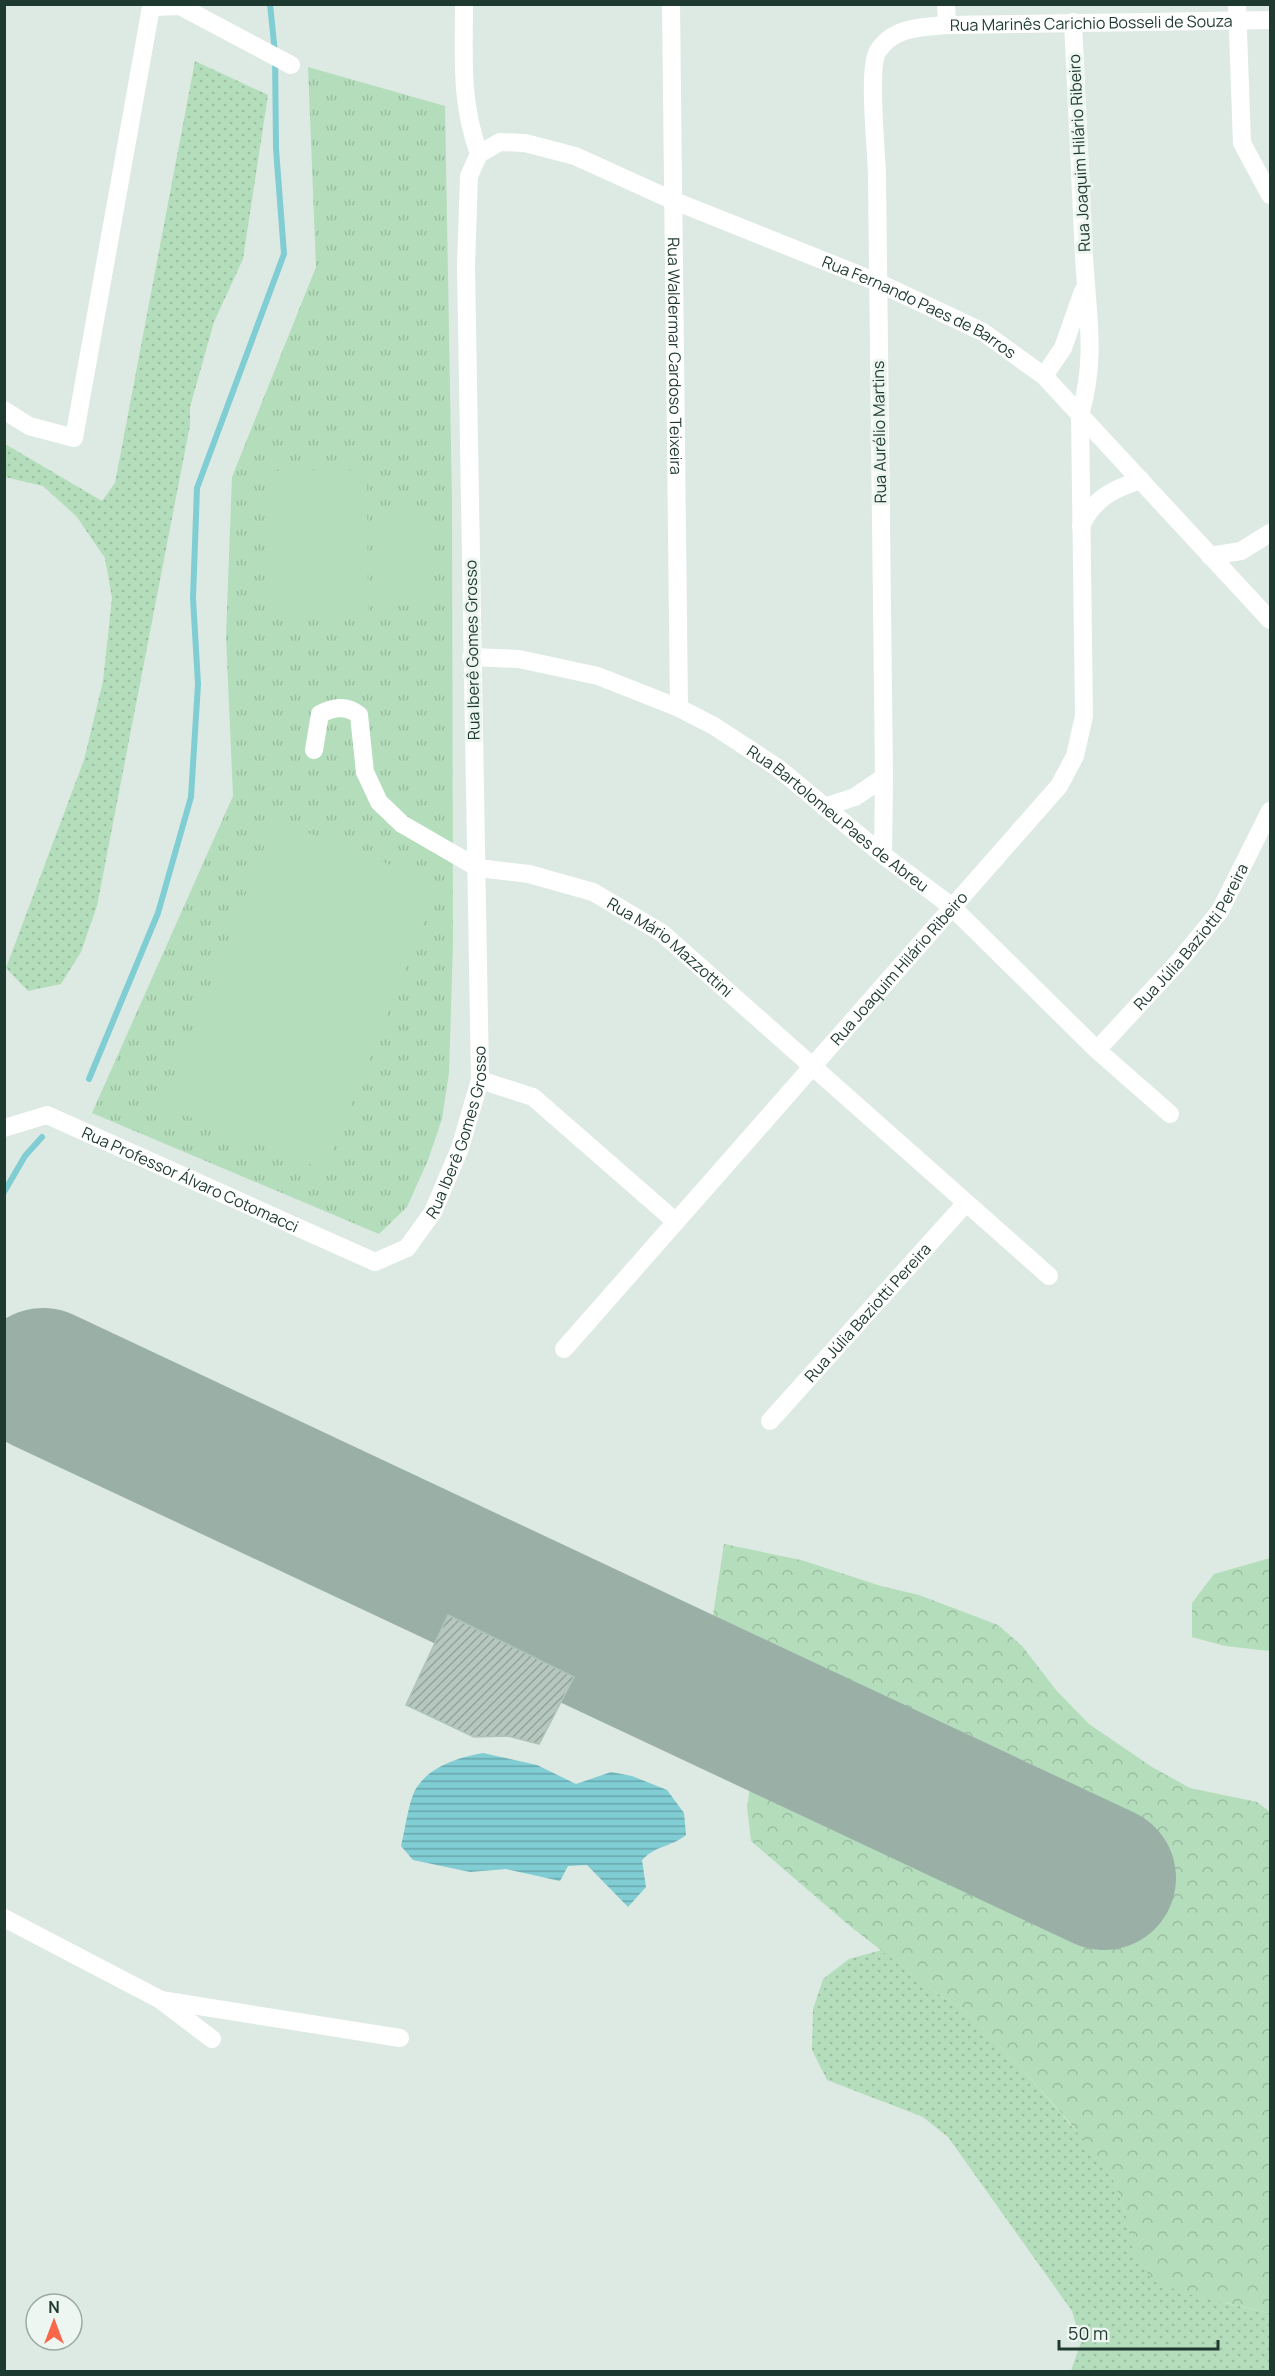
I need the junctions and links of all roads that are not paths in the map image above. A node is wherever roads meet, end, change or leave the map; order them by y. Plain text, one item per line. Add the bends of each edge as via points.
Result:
1 (464, 4) edge
2 (671, 4) edge
3 (946, 4) edge
4 (1238, 12) edge
5 (1270, 20) edge
6 (1073, 22) junction
7 (947, 24) junction
8 (911, 28) joint
9 (291, 65) dead end
10 (479, 154) junction
11 (1270, 195) edge
12 (672, 200) junction
13 (877, 282) junction
14 (1085, 284) junction
15 (1044, 376) junction
16 (4, 410) edge
17 (1080, 415) junction
18 (1141, 480) junction
19 (1081, 526) junction
20 (1270, 533) edge
21 (1210, 556) junction
22 (1270, 620) edge
23 (471, 657) junction
24 (679, 708) junction
25 (314, 750) dead end
26 (884, 777) junction
27 (824, 807) junction
28 (1270, 811) edge
29 (883, 855) junction
30 (478, 868) junction
31 (951, 906) junction
32 (1097, 1050) junction
33 (812, 1066) junction
34 (480, 1080) junction
35 (1170, 1114) dead end
36 (4, 1128) edge
37 (965, 1204) junction
38 (675, 1221) junction
39 (375, 1262) joint
40 (1049, 1276) dead end
41 (564, 1349) dead end
42 (770, 1421) dead end
43 (4, 1918) edge
44 (161, 2000) junction
45 (400, 2038) dead end
46 (212, 2039) dead end

1 - 10 street via 464,95
2 - 12 street, Rua Waldermar Cardoso Teixeira
3 - 7 street
4 - 5 street, Rua Marinês Carichio Bosseli de Souza
4 - 6 street, Rua Marinês Carichio Bosseli de Souza
4 - 11 street via 1242,143
6 - 7 street, Rua Marinês Carichio Bosseli de Souza
6 - 14 street, Rua Joaquim Hilário Ribeiro
7 - 8 street, Rua Marinês Carichio Bosseli de Souza
8 - 13 street, Rua Aurélio Martins via 890,38 876,52 873,70
9 - 16 street via 180,6 151,7 74,438 30,426
10 - 12 street, Rua Fernando Paes de Barros via 500,142 525,143 575,156
10 - 23 street, Rua Iberê Gomes Grosso via 469,177 465,267
12 - 13 street, Rua Fernando Paes de Barros
12 - 24 street, Rua Waldermar Cardoso Teixeira
13 - 15 street, Rua Fernando Paes de Barros via 984,332
13 - 26 street, Rua Aurélio Martins
14 - 15 street, Rua Joaquim Hilário Ribeiro via 1062,348
14 - 17 street, Rua Joaquim Hilário Ribeiro via 1092,355 1089,386
15 - 17 street, Rua Fernando Paes de Barros
17 - 18 street, Rua Fernando Paes de Barros
17 - 19 street, Rua Joaquim Hilário Ribeiro
18 - 19 street via 1103,495
18 - 21 street, Rua Fernando Paes de Barros
19 - 31 street, Rua Joaquim Hilário Ribeiro via 1084,716 1075,756 1059,786
20 - 21 street via 1240,551
21 - 22 street, Rua Fernando Paes de Barros
23 - 24 street, Rua Bartolomeu Paes de Abreu via 519,659 598,676
23 - 30 street, Rua Iberê Gomes Grosso
24 - 27 street, Rua Bartolomeu Paes de Abreu via 778,768
25 - 30 street, Rua Mário Mazzottini via 321,714 330,709 351,708 359,715 365,772 379,802 402,824
26 - 27 street via 855,797
26 - 29 street, Rua Aurélio Martins
27 - 29 street, Rua Bartolomeu Paes de Abreu
28 - 32 street, Rua Júlia Baziotti Pereira via 1220,911
29 - 31 street, Rua Bartolomeu Paes de Abreu
30 - 33 street, Rua Mário Mazzottini via 529,874 593,892 662,933
30 - 34 street, Rua Iberê Gomes Grosso
31 - 32 street, Rua Bartolomeu Paes de Abreu
31 - 33 street, Rua Joaquim Hilário Ribeiro
32 - 35 street, Rua Bartolomeu Paes de Abreu
33 - 37 street, Rua Mário Mazzottini
33 - 38 street, Rua Joaquim Hilário Ribeiro
34 - 38 street via 533,1097
34 - 39 street, Rua Iberê Gomes Grosso via 460,1148 433,1212 407,1248
36 - 39 street, Rua Professor Álvaro Cotomacci via 47,1115
37 - 40 street, Rua Mário Mazzottini
37 - 42 street, Rua Júlia Baziotti Pereira
38 - 41 street, Rua Joaquim Hilário Ribeiro
43 - 44 street
44 - 45 street
44 - 46 street

